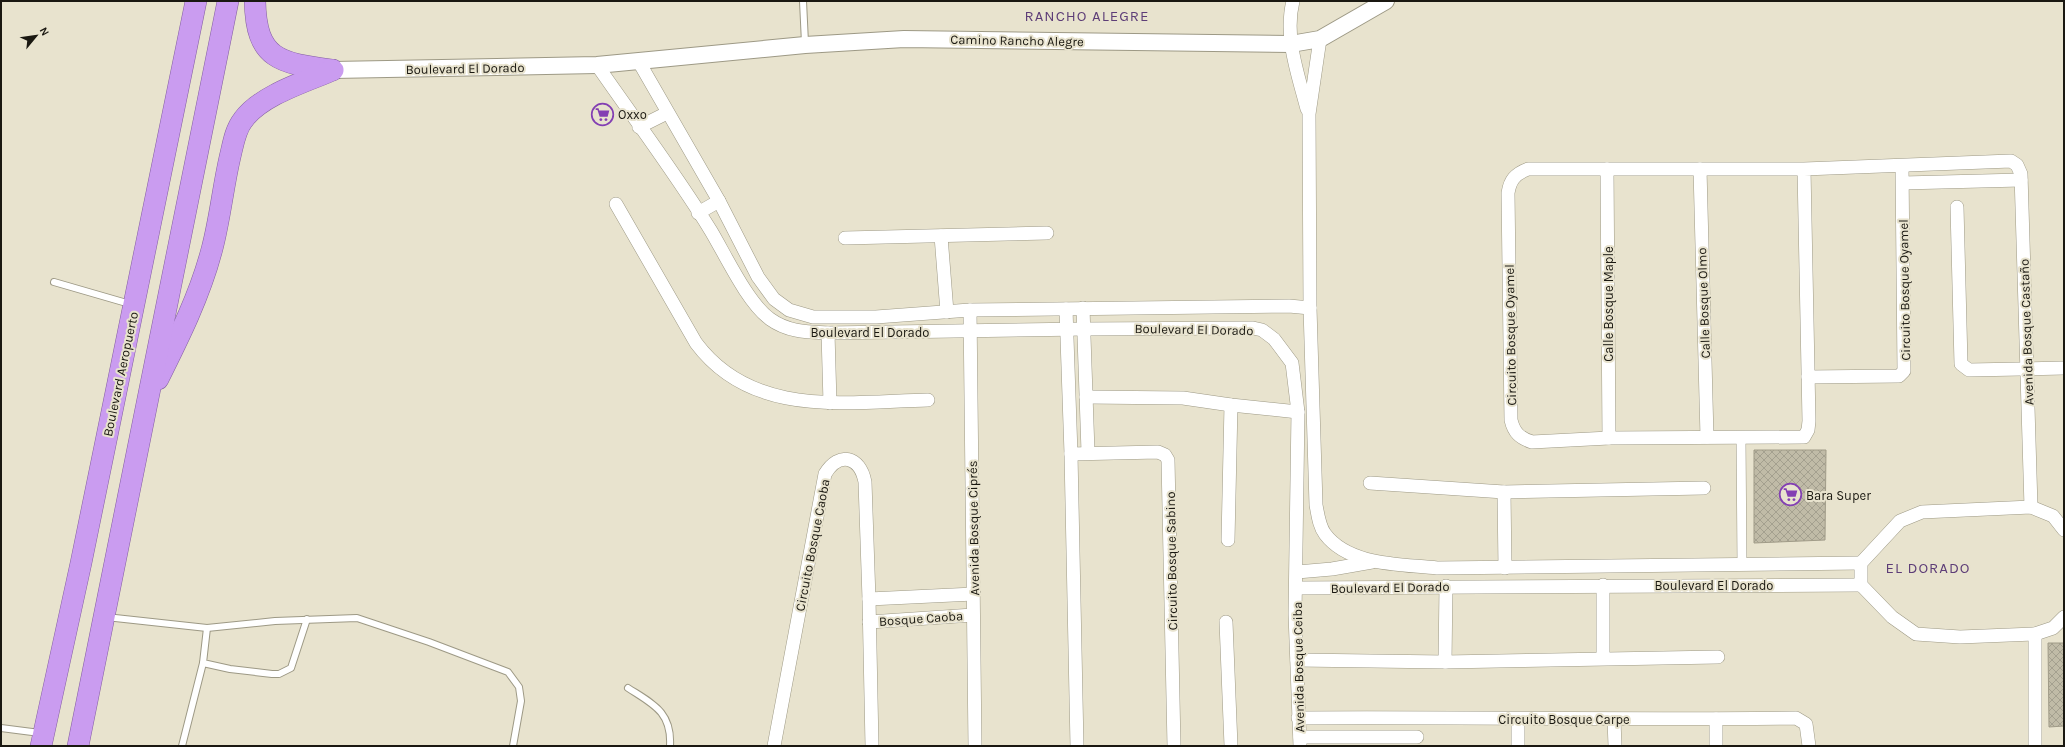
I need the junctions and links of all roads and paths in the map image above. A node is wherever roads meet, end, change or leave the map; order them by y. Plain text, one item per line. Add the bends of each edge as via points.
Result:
1 (228, 1) edge
2 (255, 1) edge
3 (803, 1) edge
4 (1293, 1) edge
5 (1386, 1) edge
6 (194, 2) edge
7 (1320, 38) junction
8 (1291, 44) junction
9 (805, 45) junction
10 (639, 62) junction
11 (597, 65) junction
12 (332, 70) junction
13 (667, 113) junction
14 (1309, 114) junction
15 (639, 127) junction
16 (2011, 161) joint
17 (1902, 166) junction
18 (1700, 169) junction
19 (1804, 169) junction
20 (1607, 170) junction
21 (2021, 180) junction
22 (1903, 183) junction
23 (719, 201) junction
24 (616, 204) dead end
25 (1957, 208) dead end
26 (698, 213) junction
27 (1047, 233) dead end
28 (941, 236) junction
29 (845, 238) dead end
30 (54, 282) dead end
31 (134, 305) junction
32 (1083, 308) junction
33 (1310, 308) junction
34 (1066, 309) junction
35 (970, 310) junction
36 (947, 312) junction
37 (1084, 329) junction
38 (1067, 330) junction
39 (971, 331) junction
40 (828, 333) junction
41 (2028, 368) junction
42 (2064, 368) edge
43 (1808, 377) junction
44 (1086, 397) junction
45 (928, 400) dead end
46 (146, 402) junction
47 (830, 403) junction
48 (1231, 406) junction
49 (1298, 412) junction
50 (1707, 437) junction
51 (1609, 438) junction
52 (1741, 438) junction
53 (1088, 452) junction
54 (1071, 454) junction
55 (1370, 483) dead end
56 (1704, 488) dead end
57 (1504, 492) junction
58 (2031, 507) junction
59 (2064, 530) edge
60 (1228, 540) dead end
61 (1378, 561) junction
62 (1861, 563) junction
63 (1742, 565) junction
64 (1505, 568) junction
65 (1297, 572) junction
66 (1603, 585) junction
67 (1861, 585) junction
68 (1446, 586) junction
69 (1297, 588) junction
70 (974, 594) junction
71 (869, 598) junction
72 (973, 615) junction
73 (105, 617) junction
74 (2064, 617) edge
75 (307, 619) junction
76 (869, 622) junction
77 (1226, 622) dead end
78 (207, 628) junction
79 (2034, 634) junction
80 (1718, 657) dead end
81 (1603, 658) junction
82 (1297, 660) junction
83 (1445, 662) junction
84 (204, 663) junction
85 (628, 688) dead end
86 (1418, 717) junction
87 (1298, 718) junction
88 (1518, 719) junction
89 (1716, 719) junction
90 (1614, 720) junction
91 (1, 728) edge
92 (42, 739) edge
93 (1362, 741) edge
94 (1417, 741) edge
95 (1300, 742) edge
96 (78, 746) edge
97 (182, 746) edge
98 (513, 746) edge
99 (670, 746) edge
100 (774, 746) edge
101 (872, 746) edge
102 (975, 746) edge
103 (1077, 746) edge
104 (1174, 746) edge
105 (1231, 746) edge
106 (1518, 746) edge
107 (1615, 746) edge
108 (1716, 746) edge
109 (1809, 746) edge
110 (2035, 746) edge

1 - 46 highway
2 - 12 highway via 257,29 268,50 290,64
3 - 9 lane
4 - 8 street, Boulevard El Dorado via 1289,16
5 - 7 street, Camino Rancho Alegre
6 - 31 highway, Boulevard Aeropuerto
7 - 8 street, Camino Rancho Alegre
7 - 14 street, Boulevard El Dorado
8 - 9 street, Camino Rancho Alegre via 904,39
8 - 14 street, Boulevard El Dorado
9 - 10 street, Camino Rancho Alegre
10 - 11 street, Boulevard El Dorado
10 - 13 street, Boulevard El Dorado
11 - 12 street, Boulevard El Dorado
11 - 15 street, Boulevard El Dorado
12 - 46 highway via 279,93 250,112 242,121 232,146 204,276 182,330
13 - 15 street
13 - 23 street, Boulevard El Dorado
14 - 33 street, Boulevard El Dorado
15 - 26 street, Boulevard El Dorado
16 - 17 street, Circuito Bosque Oyamel
16 - 21 street, Avenida Bosque Castaño via 2019,168
17 - 19 street, Circuito Bosque Oyamel
17 - 22 street, Circuito Bosque Oyamel
18 - 19 street, Circuito Bosque Oyamel
18 - 20 street, Circuito Bosque Oyamel
18 - 50 street, Calle Bosque Olmo
19 - 43 street, Circuito Bosque Oyamel
20 - 51 street, Calle Bosque Maple
20 - 51 street, Circuito Bosque Oyamel via 1528,169 1513,178 1508,193 1513,426 1520,437 1532,442
21 - 22 street
21 - 41 street, Avenida Bosque Castaño
22 - 43 street, Circuito Bosque Oyamel via 1904,371 1899,376
23 - 26 street
23 - 36 street, Boulevard El Dorado via 758,278 774,299 789,310 813,317 876,317
24 - 47 street via 696,343 711,361 734,379 774,397
25 - 41 street via 1961,364 1969,370
26 - 40 street, Boulevard El Dorado via 757,306 769,318 782,327 796,331
27 - 28 street
28 - 29 street
28 - 36 street
30 - 31 lane
31 - 92 highway, Boulevard Aeropuerto
32 - 33 street, Boulevard El Dorado
32 - 34 street, Boulevard El Dorado
32 - 37 street
33 - 61 street, Boulevard El Dorado via 1319,521 1325,534 1344,550
34 - 35 street, Boulevard El Dorado
34 - 38 street
35 - 36 street, Boulevard El Dorado
35 - 39 street, Avenida Bosque Ciprés
37 - 38 street, Boulevard El Dorado
37 - 44 street
37 - 49 street, Boulevard El Dorado via 1262,330 1274,339 1292,363
38 - 39 street, Boulevard El Dorado
38 - 54 street
39 - 40 street, Boulevard El Dorado
39 - 70 street, Avenida Bosque Ciprés
40 - 47 street
41 - 42 street
41 - 58 street, Avenida Bosque Castaño
43 - 52 street, Circuito Bosque Oyamel via 1808,430 1804,437
44 - 48 street via 1183,398
44 - 53 street
45 - 47 street
46 - 73 highway
48 - 49 street
48 - 60 street
49 - 65 street, Boulevard El Dorado
50 - 51 street, Circuito Bosque Oyamel
50 - 52 street, Circuito Bosque Oyamel
52 - 63 street
53 - 54 street, Circuito Bosque Sabino
53 - 104 street, Circuito Bosque Sabino via 1158,452 1165,455 1168,460
54 - 103 street
55 - 57 street
56 - 57 street
57 - 64 street
58 - 59 street via 2053,516
58 - 62 street via 1922,512 1911,515 1900,521
61 - 64 street, Boulevard El Dorado via 1437,568
61 - 65 street
62 - 63 street, Boulevard El Dorado
62 - 67 street
63 - 64 street, Boulevard El Dorado
65 - 69 street, Boulevard El Dorado
66 - 67 street, Boulevard El Dorado
66 - 68 street, Boulevard El Dorado
66 - 81 street
67 - 79 street via 1892,617 1916,634 1960,637
68 - 69 street, Boulevard El Dorado
68 - 83 street
69 - 82 street, Avenida Bosque Ceiba
70 - 71 street, Bosque Caoba
70 - 72 street, Avenida Bosque Ciprés
71 - 76 street, Circuito Bosque Caoba
71 - 100 street, Circuito Bosque Caoba via 865,482 858,465 854,460 848,459 834,464 825,474
72 - 76 street, Bosque Caoba
72 - 102 street, Avenida Bosque Ciprés
73 - 78 lane
73 - 96 highway
74 - 79 street via 2053,628
75 - 78 lane
75 - 84 lane via 291,668 279,674 230,669
75 - 98 lane via 357,618 508,672 519,687 522,701
76 - 101 street, Circuito Bosque Caoba
77 - 105 street
78 - 84 lane
79 - 110 street
80 - 81 street
81 - 83 street
82 - 83 street
82 - 87 street, Avenida Bosque Ceiba
84 - 97 lane
85 - 99 lane via 655,705 662,714 671,732
86 - 87 street, Circuito Bosque Carpe
86 - 88 street, Circuito Bosque Carpe
86 - 94 street
87 - 95 street, Avenida Bosque Ceiba
88 - 90 street, Circuito Bosque Carpe
88 - 106 street
89 - 90 street, Circuito Bosque Carpe
89 - 108 street
89 - 109 street, Circuito Bosque Carpe via 1796,718 1806,724
90 - 107 street
91 - 92 lane
93 - 94 street
93 - 95 street

